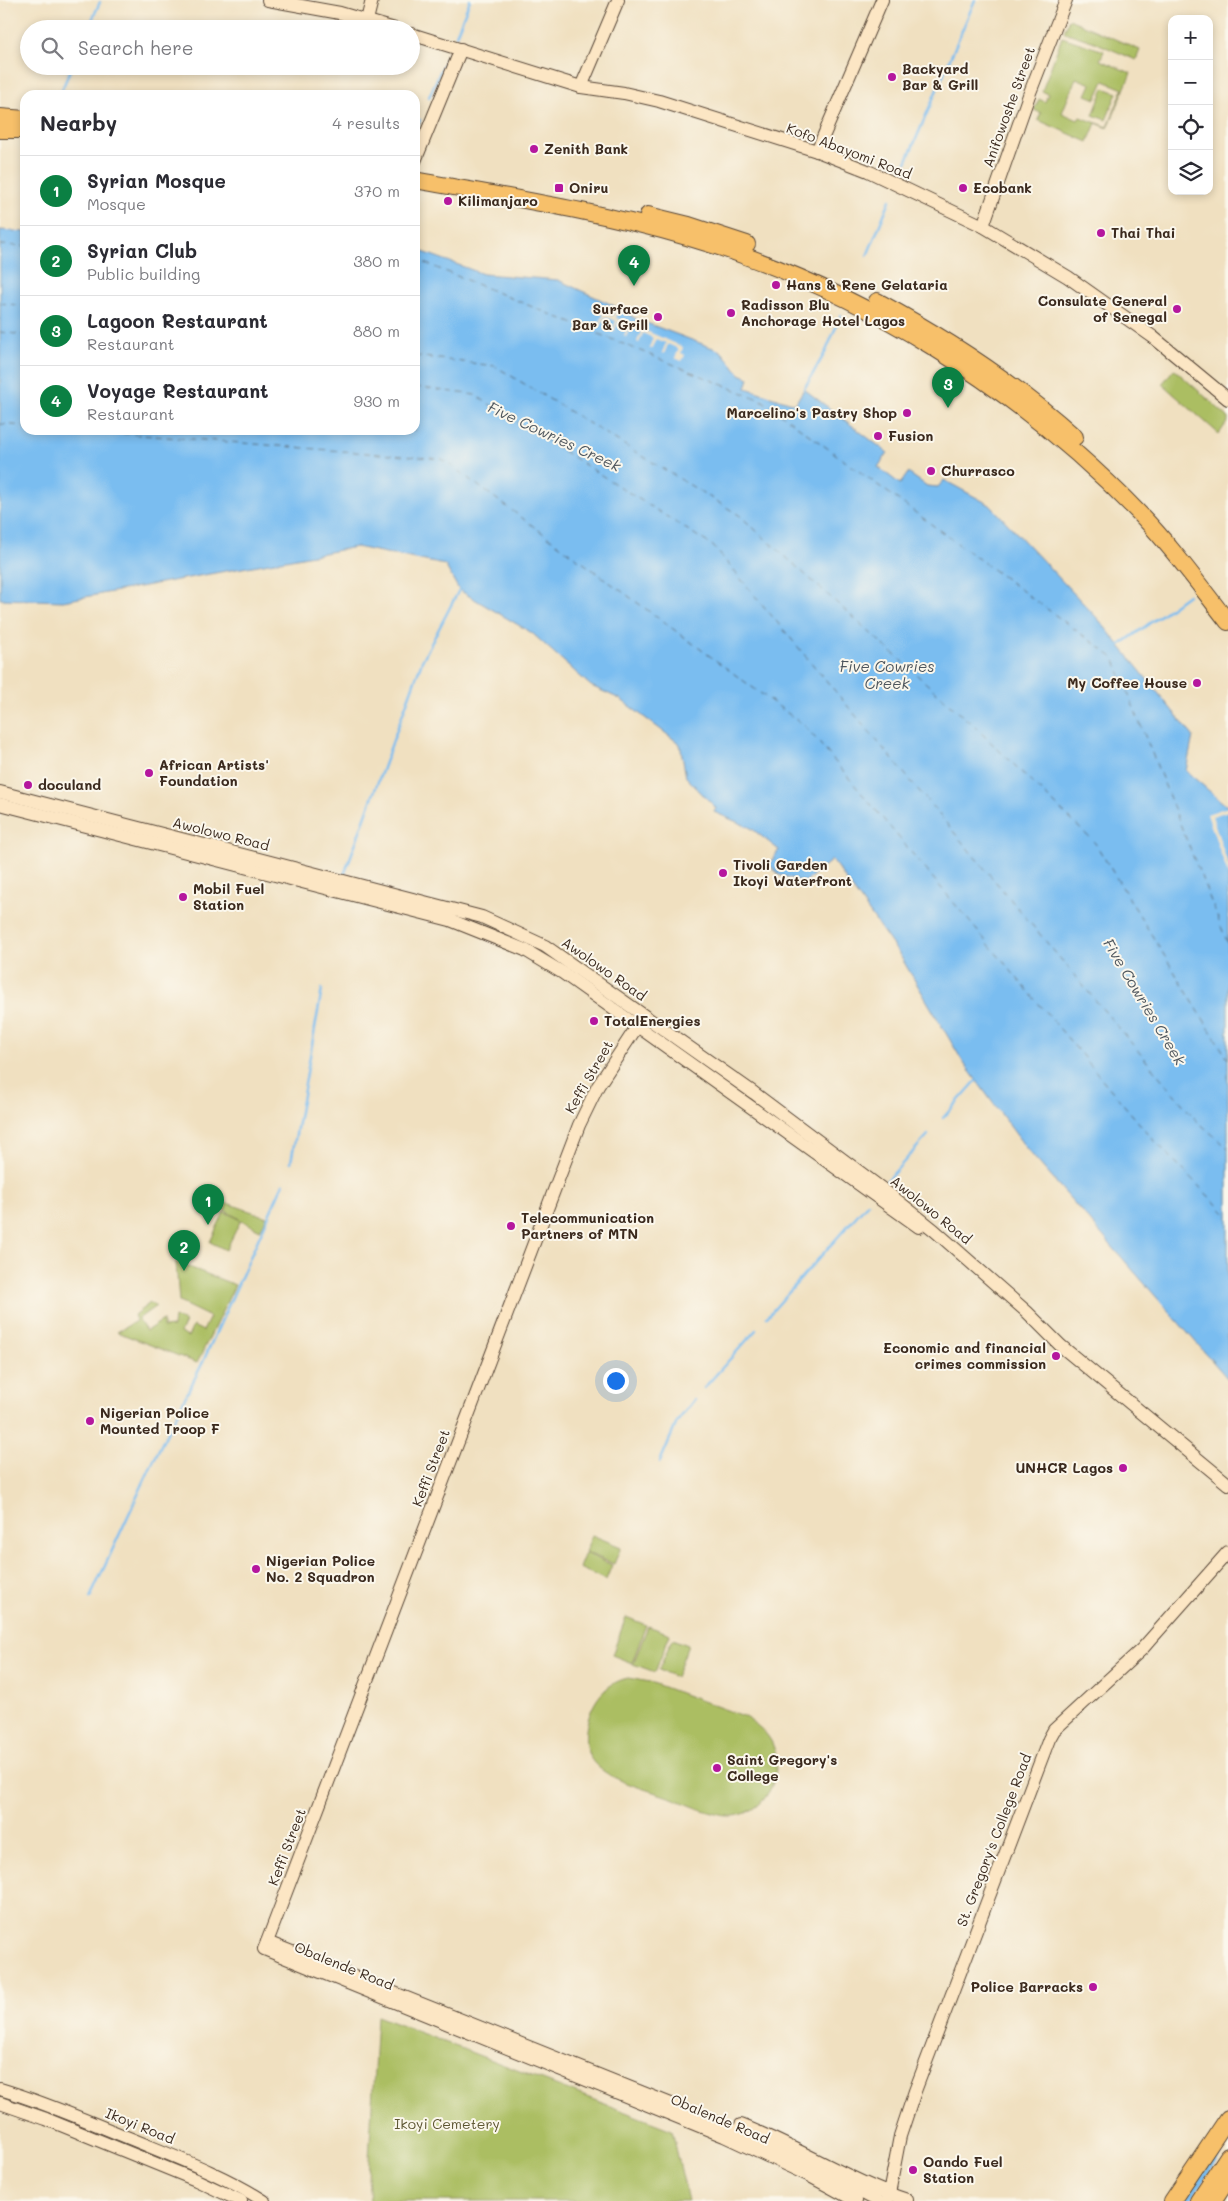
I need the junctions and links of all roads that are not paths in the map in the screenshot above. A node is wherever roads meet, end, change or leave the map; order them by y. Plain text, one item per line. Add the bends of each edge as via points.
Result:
1 (268, 0) edge
2 (372, 0) edge
3 (618, 0) edge
4 (882, 0) edge
5 (1066, 0) edge
6 (367, 20) joint
7 (420, 37) edge
8 (461, 49) junction
9 (581, 87) junction
10 (20, 119) edge
11 (2, 120) edge
12 (20, 128) edge
13 (420, 150) edge
14 (817, 152) junction
15 (420, 170) edge
16 (420, 181) edge
17 (983, 226) junction
18 (750, 251) junction
19 (1228, 399) edge
20 (1228, 604) edge
21 (1228, 622) edge
22 (0, 792) edge
23 (0, 804) edge
24 (640, 1021) junction
25 (1228, 1484) edge
26 (1228, 1495) edge
27 (1228, 1552) edge
28 (267, 1942) junction
29 (0, 2089) edge
30 (0, 2103) edge
31 (706, 2118) junction
32 (1228, 2118) edge
33 (1228, 2156) edge
34 (1228, 2178) edge
35 (885, 2199) edge
36 (241, 2201) edge
37 (264, 2201) edge
38 (856, 2201) edge
39 (909, 2201) edge
40 (1172, 2201) edge
41 (1198, 2201) edge
42 (1213, 2201) edge

1 - 6 main road
2 - 6 main road
3 - 9 main road
4 - 14 main road
5 - 17 main road, Anifowoshe Street
7 - 8 main road, Kofo Abayomi Road
8 - 9 main road, Kofo Abayomi Road
8 - 13 main road
9 - 14 main road, Kofo Abayomi Road via 646,97
10 - 11 highway
11 - 12 highway
14 - 17 main road, Kofo Abayomi Road via 876,175
15 - 18 highway via 650,215 689,225
16 - 18 highway via 645,226
17 - 19 main road, Kofo Abayomi Road via 1107,304
18 - 20 highway via 805,267 884,305 1037,405 1136,494
18 - 21 highway via 856,303 933,348 1029,414 1064,442 1142,516
22 - 24 main road, Awolowo Road via 482,917 545,946
23 - 24 main road, Awolowo Road via 450,920 525,950
24 - 25 main road, Awolowo Road via 754,1092 911,1212 1027,1312 1061,1346
24 - 26 main road, Awolowo Road via 930,1235 1056,1352
24 - 28 main road, Keffi Street via 598,1086 576,1133
27 - 35 main road, St. Gregory's College Road via 1142,1649 1054,1730 1049,1739 915,2091
28 - 31 main road, Obalende Road
28 - 38 main road, Obalende Road via 264,1949 724,2136
29 - 37 main road, Ikoyi Road via 195,2165
30 - 36 main road, Ikoyi Road via 196,2180
31 - 35 main road, Obalende Road
31 - 35 main road, Obalende Road via 738,2124 769,2136
32 - 40 highway
33 - 41 highway
34 - 42 highway
35 - 39 main road, Obalende Road

